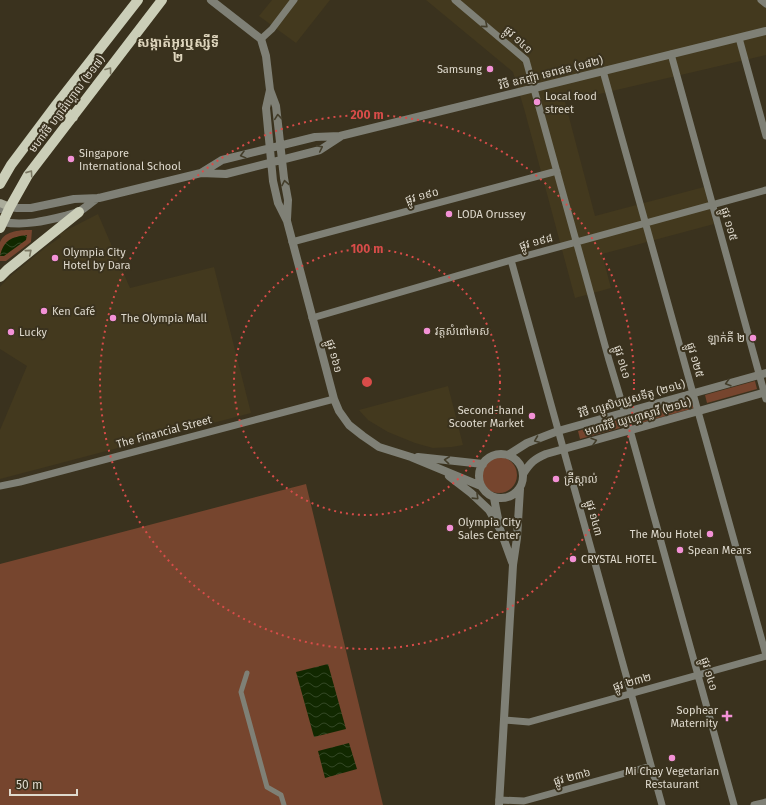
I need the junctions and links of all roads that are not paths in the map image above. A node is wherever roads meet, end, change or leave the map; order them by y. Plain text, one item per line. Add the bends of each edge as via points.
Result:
1 (138, 0) edge
2 (162, 0) edge
3 (211, 0) edge
4 (294, 0) edge
5 (455, 0) edge
6 (761, 0) edge
7 (766, 4) edge
8 (766, 31) edge
9 (739, 38) junction
10 (261, 39) junction
11 (670, 54) junction
12 (603, 71) junction
13 (534, 88) junction
14 (270, 90) junction
15 (56, 105) junction
16 (73, 117) junction
17 (340, 136) junction
18 (766, 136) edge
19 (280, 145) junction
20 (270, 148) junction
21 (282, 160) junction
22 (271, 162) junction
23 (557, 171) junction
24 (201, 173) junction
25 (0, 184) edge
26 (766, 190) edge
27 (99, 198) junction
28 (0, 203) edge
29 (712, 205) junction
30 (5, 208) edge
31 (79, 212) junction
32 (287, 221) junction
33 (645, 223) junction
34 (1, 224) edge
35 (292, 242) junction
36 (577, 242) junction
37 (511, 260) junction
38 (0, 277) edge
39 (312, 318) junction
40 (763, 374) edge
41 (693, 393) junction
42 (765, 395) edge
43 (334, 399) junction
44 (698, 411) junction
45 (625, 412) junction
46 (630, 430) junction
47 (558, 432) junction
48 (563, 449) junction
49 (508, 455) junction
50 (411, 457) junction
51 (483, 464) junction
52 (433, 466) junction
53 (523, 474) junction
54 (0, 486) edge
55 (481, 486) junction
56 (520, 489) junction
57 (494, 498) junction
58 (500, 529) junction
59 (513, 565) junction
60 (766, 656) edge
61 (247, 673) dead end
62 (698, 675) junction
63 (631, 694) junction
64 (504, 720) junction
65 (651, 766) junction
66 (499, 802) edge
67 (766, 802) edge
68 (284, 805) edge
69 (662, 805) edge
70 (734, 805) edge
71 (754, 805) edge

1 - 15 main road, មហាវិថី ហ្សាដឹហ្គោល (២១៧)
16 -> 2 main road, មហាវិថី ហ្សាដឹហ្គោល (២១៧)
3 - 10 street
4 - 10 street
5 -> 13 street, ផ្លូវ ១៤១ via 526,60
6 - 7 street
8 - 9 street, វិថី ឧកញ៉ា ទេពផន (១៨២)
9 - 11 street, វិថី ឧកញ៉ា ទេពផន (១៨២)
9 - 18 street
10 - 14 street, ផ្លូវ ១៦១
11 - 12 street, វិថី ឧកញ៉ា ទេពផន (១៨២)
11 - 29 street, ផ្លូវ ១១៥
12 - 13 street, វិថី ឧកញ៉ា ទេពផន (១៨២)
12 - 33 street, ផ្លូវ ១២៥
13 - 17 street, វិថី ឧកញ៉ា ទេពផន (១៨២)
13 - 23 street, ផ្លូវ ១៤១
19 -> 14 street, ផ្លូវ ១៦១ via 276,106
14 - 20 street, ផ្លូវ ១៦១ via 266,108
15 - 16 main road
15 - 25 main road, មហាវិថី ហ្សាដឹហ្គោល (២១៧)
30 -> 16 main road, មហាវិថី ហ្សាដឹហ្គោល (២១៧)
17 - 19 street, វិថី ឧកញ៉ា ទេពផន (១៨២) via 315,137
21 -> 17 street, វិថី ឧកញ៉ា ទេពផន (១៨២) via 320,150
19 - 20 street, វិថី ឧកញ៉ា ទេពផន (១៨២)
19 - 21 street, ផ្លូវ ១៦១
20 - 22 street, ផ្លូវ ១៦១
20 -> 24 street, វិថី ឧកញ៉ា ទេពផន (១៨២) via 222,160
21 - 22 street, វិថី ឧកញ៉ា ទេពផន (១៨២)
32 -> 21 street, ផ្លូវ ១៦១ via 288,200
22 - 24 street, វិថី ឧកញ៉ា ទេពផន (១៨២) via 226,174
22 - 32 street, ផ្លូវ ១៦១ via 278,203
23 - 35 street, ផ្លូវ ១៩០
23 - 36 street, ផ្លូវ ១៤១
24 - 27 street, វិថី ឧកញ៉ា ទេពផន (១៨២)
26 - 29 street, ផ្លូវ ១៩៨
27 - 30 street, វិថី ឧកញ៉ា ទេពផន (១៨២) via 74,199 31,208
27 - 31 street, វិថី ឧកញ៉ា ទេពផន (១៨២)
28 - 30 main road
29 - 33 street, ផ្លូវ ១៩៨
29 - 40 street, ផ្លូវ ១១៥
30 - 34 main road, មហាវិថី ហ្សាដឹហ្គោល (២១៧)
31 - 34 street, វិថី ឧកញ៉ា ទេពផន (១៨២) via 33,223
38 -> 31 main road
32 - 35 street, ផ្លូវ ១៦១
33 - 36 street, ផ្លូវ ១៩៨
33 - 41 street, ផ្លូវ ១២៥
35 - 39 street, ផ្លូវ ១៦១
36 - 37 street, ផ្លូវ ១៩៨
36 - 45 street, ផ្លូវ ១៤១
37 - 39 street, ផ្លូវ ១៩៨
37 - 47 street, ផ្លូវ ១៤៣
39 - 43 street, ផ្លូវ ១៦១
40 -> 41 street, វិថី ហ្សូសិបប្រូសទីតូ (២១៤)
40 - 42 street, ផ្លូវ ១១៥
41 - 44 street, ផ្លូវ ១២៥
41 - 45 street, វិថី ហ្សូសិបប្រូសទីតូ (២១៤)
42 - 44 street, មហាវិថី យូហ្គោស្លាវី (២១៤)
43 - 50 street, ផ្លូវ ១៦១ via 349,424 363,436 378,447
43 - 54 street, The Financial Street
44 - 46 street, មហាវិថី យូហ្គោស្លាវី (២១៤)
44 - 60 street, ផ្លូវ ១២៥
45 - 46 street, ផ្លូវ ១៤១
45 - 47 street, វិថី ហ្សូសិបប្រូសទីតូ (២១៤)
48 -> 46 street, មហាវិថី យូហ្គោស្លាវី (២១៤)
46 - 62 street, ផ្លូវ ១៤១
47 - 48 street, ផ្លូវ ១៤៣
47 -> 49 street, វិថី ហ្សូសិបប្រូសទីតូ (២១៤) via 527,444
48 - 53 street, មហាវិថី យូហ្គោស្លាវី (២១៤) via 537,458
48 - 63 street, ផ្លូវ ១៤៣
49 - 51 street via 496,455
49 - 53 street via 517,461
51 -> 50 street, ផ្លូវ ១៦១
50 - 52 street, ផ្លូវ ១៦១
51 - 55 street via 479,473
52 - 55 street, ផ្លូវ ១៦១
52 -> 58 street via 471,493 489,510
53 - 56 street
55 - 57 street
56 - 57 street via 508,498
56 - 59 street
57 - 58 street
58 - 59 street
59 - 64 street
60 - 62 street, ផ្លូវ ២៣២
61 - 68 street via 241,692 267,787 281,795
62 - 63 street, ផ្លូវ ២៣២
62 - 70 street, ផ្លូវ ១៤១
63 - 64 street, ផ្លូវ ២៣២ via 529,722
63 - 65 street, ផ្លូវ ១៤៣
64 - 66 street
65 - 66 street, ផ្លូវ ២៣៦ via 524,801
65 - 69 street, ផ្លូវ ១៤៣
67 - 71 street

